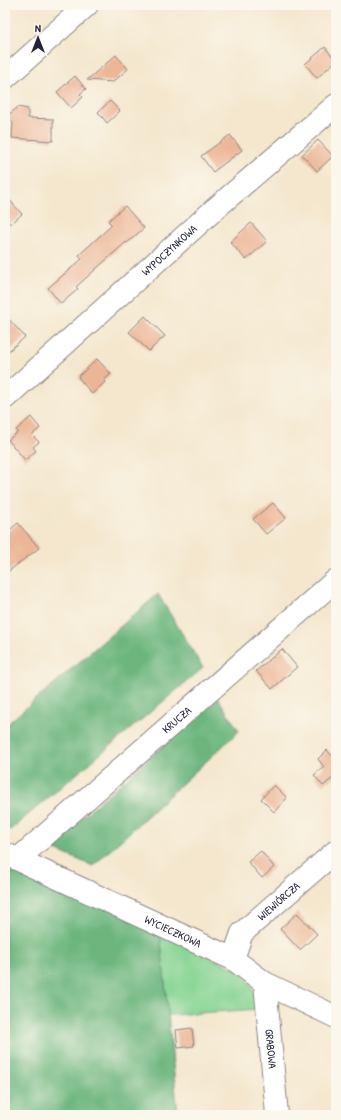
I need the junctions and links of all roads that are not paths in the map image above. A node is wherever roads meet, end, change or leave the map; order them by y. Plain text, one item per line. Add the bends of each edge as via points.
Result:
1 (87, 5) edge
2 (5, 78) edge
3 (336, 105) edge
4 (5, 398) edge
5 (336, 580) edge
6 (336, 851) edge
7 (11, 856) edge
8 (233, 959) junction
9 (265, 983) junction
10 (336, 1017) edge
11 (277, 1115) edge

1 - 2 street
3 - 4 street, WYPOCZYNKOWA via 216,208
5 - 7 street, KRUCZA
6 - 8 street, WIEWIÓRCZA via 242,933
7 - 8 street, WYCIECZKOWA
8 - 9 street, WYCIECZKOWA
9 - 10 street, WYCIECZKOWA
9 - 11 street, GRABOWA

